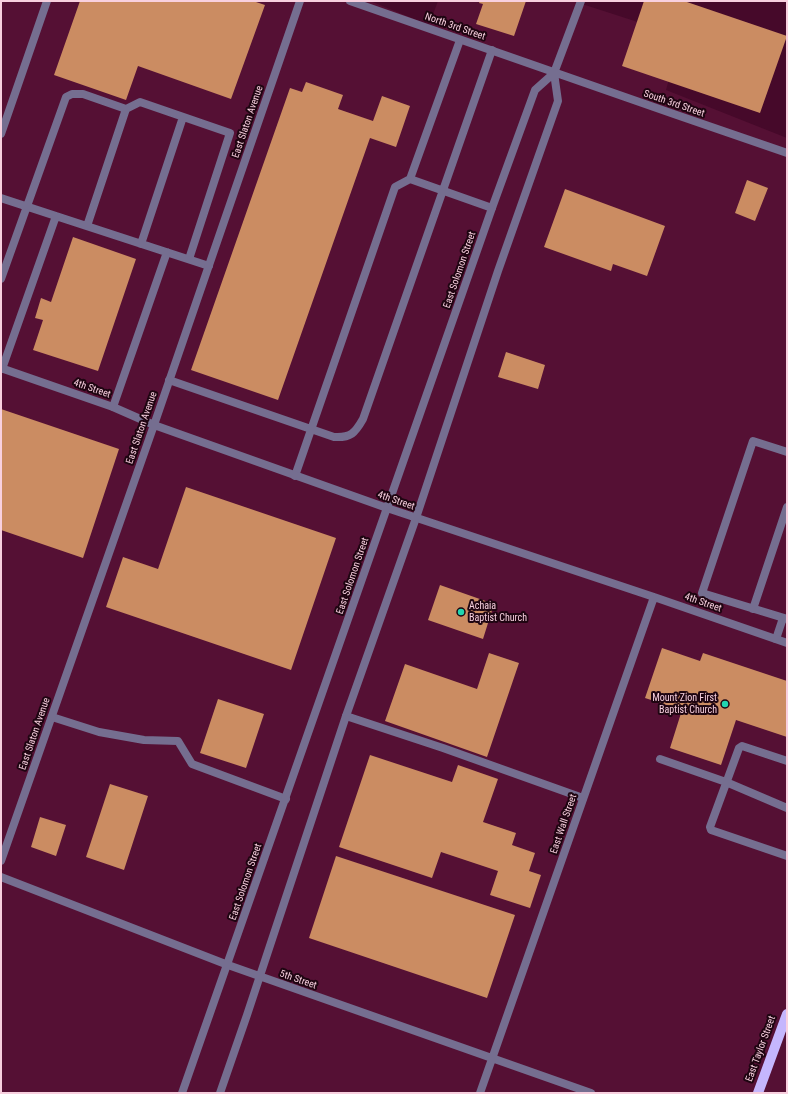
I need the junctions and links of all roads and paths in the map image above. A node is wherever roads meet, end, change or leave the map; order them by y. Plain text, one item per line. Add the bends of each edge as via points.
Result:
1 (46, 1) edge
2 (300, 1) edge
3 (350, 1) edge
4 (581, 1) edge
5 (460, 40) junction
6 (492, 50) junction
7 (554, 74) junction
8 (126, 109) junction
9 (183, 117) junction
10 (1, 134) edge
11 (787, 153) edge
12 (410, 179) junction
13 (442, 191) junction
14 (1, 198) edge
15 (27, 207) junction
16 (492, 208) junction
17 (56, 216) junction
18 (87, 226) junction
19 (141, 244) junction
20 (167, 252) junction
21 (189, 259) junction
22 (209, 266) junction
23 (1, 279) edge
24 (1, 369) edge
25 (169, 380) junction
26 (113, 407) junction
27 (154, 425) junction
28 (311, 430) junction
29 (787, 452) edge
30 (295, 476) junction
31 (787, 507) edge
32 (387, 508) junction
33 (416, 518) junction
34 (654, 597) junction
35 (753, 609) junction
36 (785, 619) edge
37 (776, 639) junction
38 (787, 643) edge
39 (346, 716) junction
40 (52, 717) junction
41 (660, 759) dead end
42 (787, 761) edge
43 (726, 782) junction
44 (583, 798) junction
45 (286, 799) junction
46 (787, 808) edge
47 (785, 856) edge
48 (1, 861) edge
49 (1, 877) edge
50 (228, 965) junction
51 (260, 977) junction
52 (787, 1014) edge
53 (492, 1059) junction
54 (182, 1093) edge
55 (220, 1093) edge
56 (480, 1093) edge
57 (591, 1093) edge
58 (758, 1093) edge

1 - 10 street
2 - 22 street, East Slaton Avenue
3 - 5 street, North 3rd Street
4 - 7 street, East Solomon Street
5 - 6 street, North 3rd Street
5 - 12 street
6 - 7 street, North 3rd Street
6 - 13 street
7 - 11 street, South 3rd Street
7 - 16 street, East Solomon Street via 535,90
7 - 33 street, East Solomon Street via 558,100
8 - 9 street via 140,102
8 - 15 street via 82,94 66,97
8 - 18 street
9 - 19 street
9 - 21 street via 230,133
12 - 13 street
12 - 28 street via 395,187
13 - 16 street
13 - 28 street via 363,419 349,436 334,437
14 - 15 street
15 - 17 street
15 - 23 street
16 - 32 street, East Solomon Street
17 - 18 street
17 - 24 street
18 - 19 street
19 - 20 street
20 - 21 street
20 - 26 street
21 - 22 street
22 - 25 street, East Slaton Avenue
24 - 26 street, 4th Street
25 - 27 street, East Slaton Avenue
25 - 28 street
26 - 27 street, 4th Street
27 - 30 street, 4th Street
27 - 40 street, East Slaton Avenue
28 - 30 street
29 - 35 street via 753,441 702,593
30 - 32 street, 4th Street
31 - 35 street
32 - 33 street, 4th Street
32 - 45 street, East Solomon Street
33 - 34 street, 4th Street
33 - 39 street, East Solomon Street
34 - 37 street, 4th Street
34 - 44 street, East Wall Street
35 - 36 street
36 - 37 street
37 - 38 street, 4th Street
39 - 44 street
39 - 51 street, East Solomon Street
40 - 45 street via 99,732 144,740 178,741 192,764
40 - 48 street, East Slaton Avenue
41 - 43 street
42 - 43 street via 742,746
43 - 46 street
43 - 47 street via 711,830
44 - 53 street, East Wall Street
45 - 50 street, East Solomon Street
49 - 50 street, 5th Street
50 - 51 street, 5th Street
50 - 54 street, East Solomon Street
51 - 53 street, 5th Street
51 - 55 street, East Solomon Street
52 - 58 main road, East Taylor Street
53 - 56 street, East Wall Street
53 - 57 street, 5th Street

